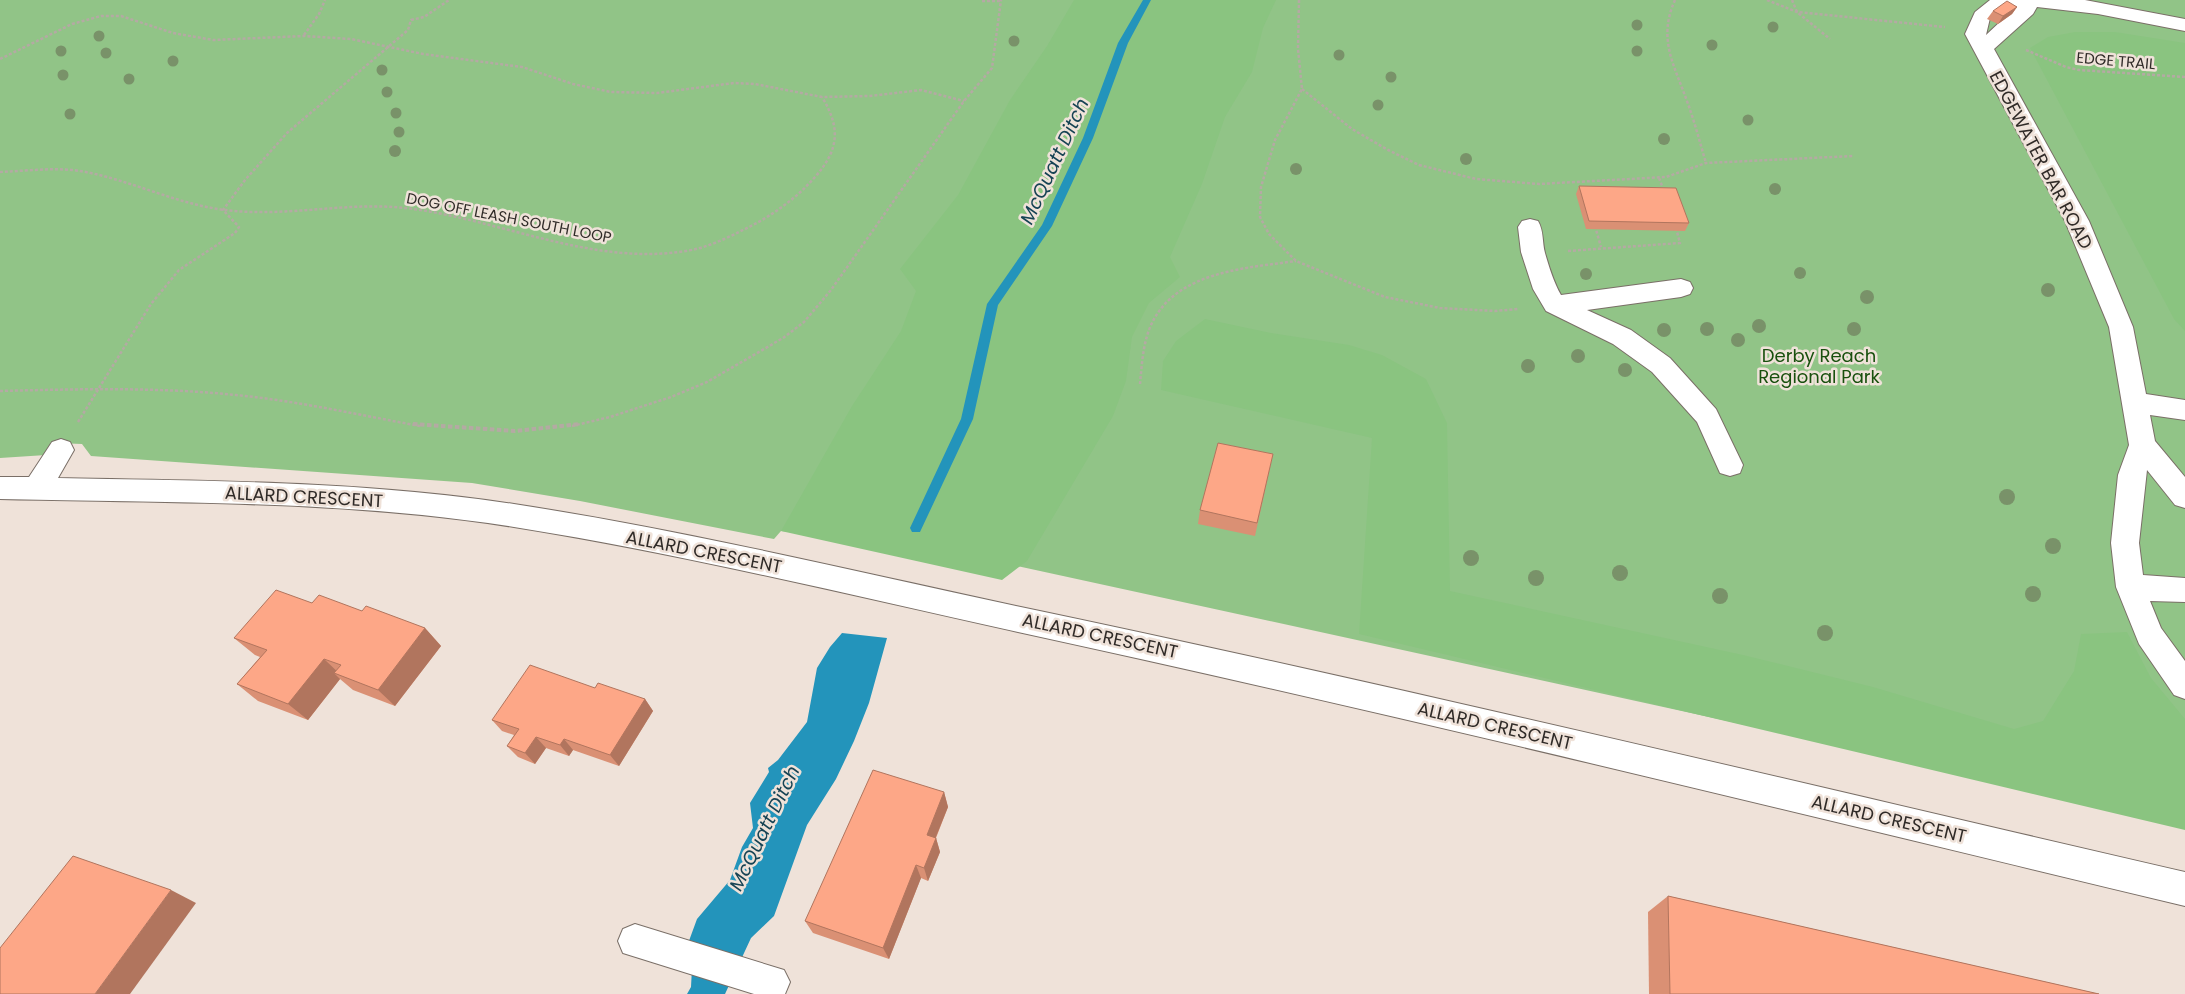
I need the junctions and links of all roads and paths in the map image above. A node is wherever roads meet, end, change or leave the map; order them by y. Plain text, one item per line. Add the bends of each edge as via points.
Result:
1 (325, 0) edge
2 (450, 0) edge
3 (1001, 0) edge
4 (1300, 0) edge
5 (1675, 0) edge
6 (1766, 0) edge
7 (1792, 0) edge
8 (2010, 0) edge
9 (2029, 0) edge
10 (982, 1) dead end
11 (1797, 12) junction
12 (2185, 24) edge
13 (1947, 27) dead end
14 (304, 36) junction
15 (1830, 39) dead end
16 (389, 47) junction
17 (2018, 47) dead end
18 (1982, 49) junction
19 (0, 59) edge
20 (2185, 77) edge
21 (1302, 90) junction
22 (822, 97) junction
23 (964, 101) junction
24 (1853, 156) dead end
25 (1706, 163) junction
26 (0, 172) edge
27 (1659, 178) junction
28 (1578, 181) junction
29 (1580, 187) edge
30 (1666, 196) edge
31 (223, 210) junction
32 (1592, 220) edge
33 (1674, 222) edge
34 (1530, 226) dead end
35 (1601, 247) junction
36 (1591, 250) dead end
37 (1296, 261) junction
38 (1681, 288) dead end
39 (1555, 305) junction
40 (1140, 384) dead end
41 (98, 389) junction
42 (0, 391) edge
43 (2135, 403) junction
44 (2185, 410) edge
45 (2142, 445) junction
46 (61, 450) joint
47 (1730, 465) dead end
48 (0, 488) edge
49 (37, 488) junction
50 (2185, 497) edge
51 (2130, 587) junction
52 (2185, 590) edge
53 (2185, 685) edge
54 (2185, 889) edge
55 (635, 941) dead end
56 (772, 982) dead end

1 - 14 path via 321,13
2 - 16 path via 424,16 413,18 408,30
3 - 10 path
3 - 23 path via 992,68
4 - 21 path via 1298,49
5 - 25 path via 1666,22 1665,39
6 - 11 path
7 - 11 path
8 - 9 street
8 - 18 street, EDGEWATER BAR ROAD via 1996,3 1982,13 1975,34
9 - 12 street via 2094,7
9 - 18 street via 2026,10
11 - 13 path
11 - 15 path
14 - 16 path via 344,38
14 - 19 path via 242,40 194,38 131,18 110,15 72,24
16 - 22 path via 522,67 573,84 611,92 657,92 734,83
16 - 31 path via 286,133
17 - 20 path, EDGE TRAIL via 2079,70
18 - 43 street, EDGEWATER BAR ROAD via 2077,221 2121,328
21 - 28 path via 1352,129 1420,165 1446,173 1508,183
21 - 37 path via 1275,140 1259,204 1260,217 1269,234
22 - 23 path via 921,90
22 - 31 path, DOG OFF LEASH SOUTH LOOP via 833,112 836,139 827,162 817,175 770,216 697,249 653,253 612,250 406,208 276,214
23 - 41 path via 884,218 804,322 716,377 652,404 610,417 551,429 474,430 428,427 234,395
24 - 25 path
25 - 27 path
26 - 31 path, DOG OFF LEASH SOUTH LOOP via 52,169 88,173
27 - 28 path
27 - 30 path
28 - 29 path
31 - 41 path via 239,227 235,233 178,270 150,304
32 - 35 path
33 - 35 path via 1680,243
34 - 39 street via 1545,289
35 - 36 path
37 - 39 path via 1376,294 1413,304 1495,311
37 - 40 path via 1220,273 1188,284 1172,295 1158,311 1146,336
38 - 39 street
39 - 47 street via 1622,337 1661,365 1707,416
41 - 42 path
41 - 46 path
43 - 44 street
43 - 45 street, EDGEWATER BAR ROAD
45 - 50 street
45 - 51 street, EDGEWATER BAR ROAD via 2132,475 2125,543
46 - 49 street
48 - 49 street, ALLARD CRESCENT
49 - 54 street, ALLARD CRESCENT via 278,494 382,501 522,517 693,549 1274,674
51 - 52 street
51 - 53 street, EDGEWATER BAR ROAD via 2149,635
55 - 56 street

